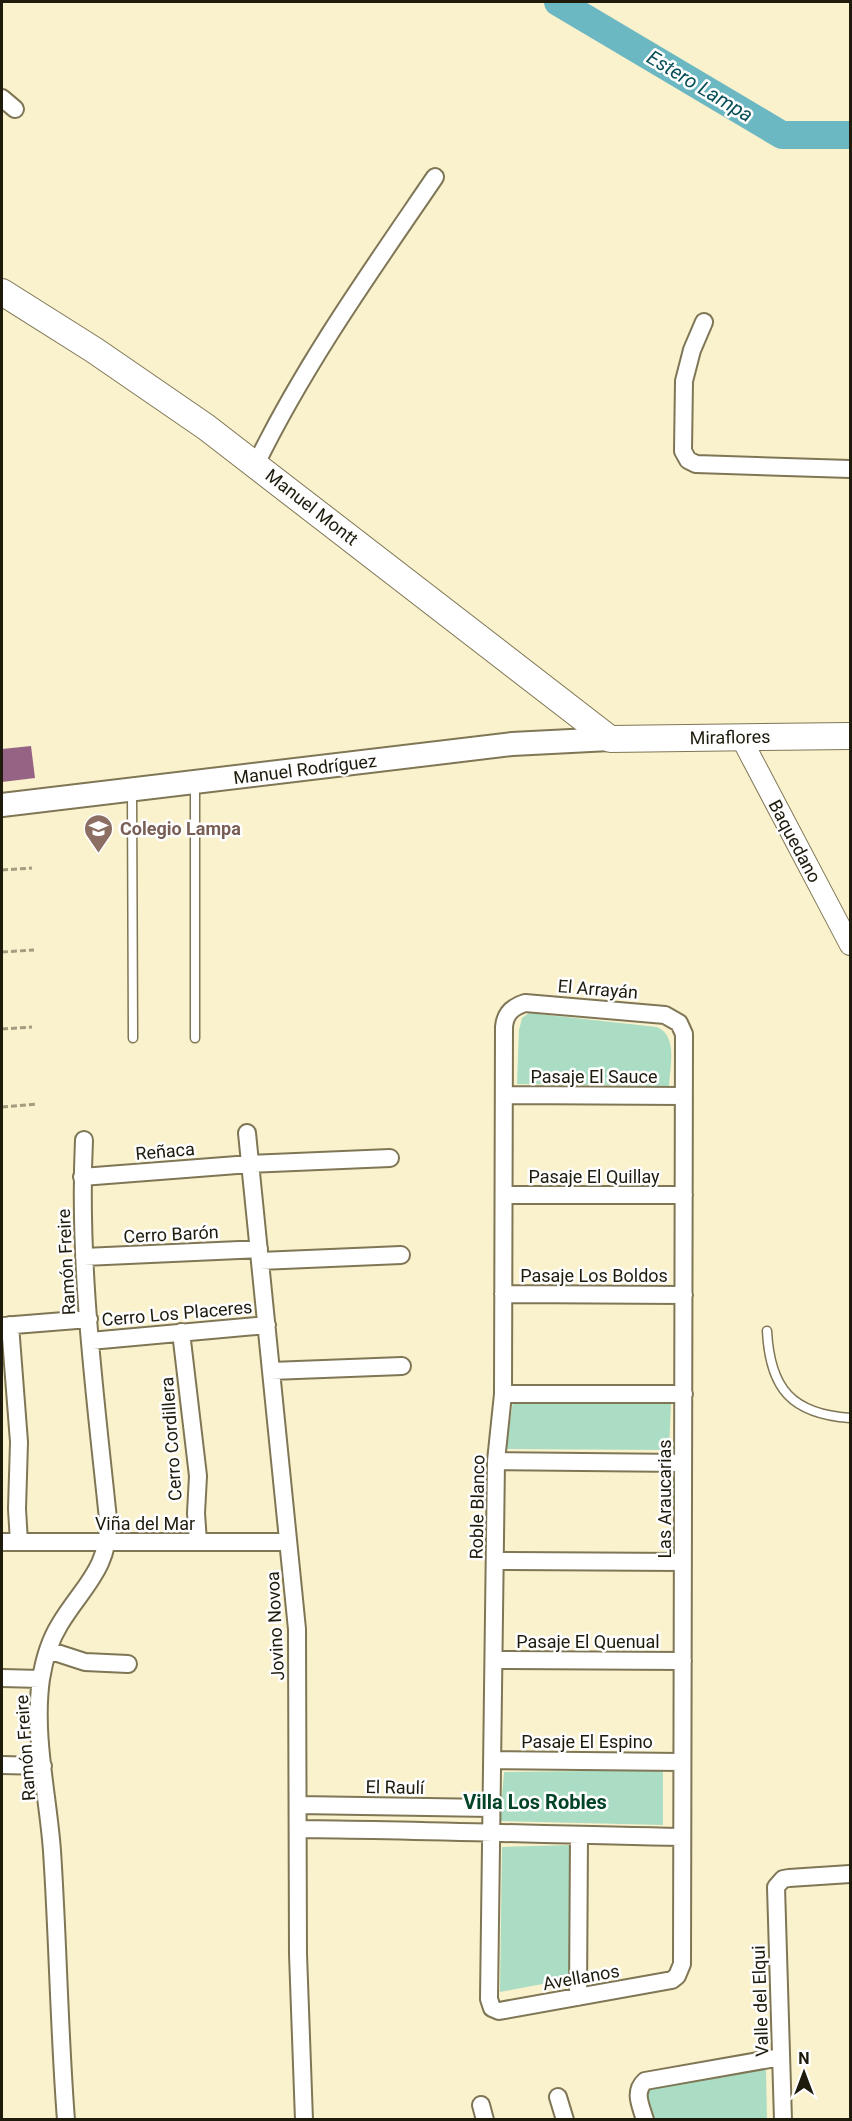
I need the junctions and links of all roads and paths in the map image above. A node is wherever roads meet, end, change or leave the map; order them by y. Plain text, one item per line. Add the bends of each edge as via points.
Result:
1 (2, 98) edge
2 (15, 109) dead end
3 (435, 177) dead end
4 (2, 292) edge
5 (704, 322) dead end
6 (256, 464) junction
7 (850, 469) edge
8 (740, 736) junction
9 (850, 736) edge
10 (610, 739) junction
11 (195, 782) junction
12 (132, 789) junction
13 (2, 805) edge
14 (32, 868) dead end
15 (2, 870) edge
16 (850, 945) edge
17 (34, 950) dead end
18 (2, 952) edge
19 (512, 1009) joint
20 (679, 1023) joint
21 (32, 1027) dead end
22 (2, 1029) edge
23 (133, 1038) dead end
24 (195, 1038) dead end
25 (504, 1095) junction
26 (684, 1096) junction
27 (37, 1104) dead end
28 (2, 1107) edge
29 (247, 1133) dead end
30 (84, 1140) dead end
31 (390, 1158) dead end
32 (250, 1164) junction
33 (82, 1177) junction
34 (504, 1195) junction
35 (684, 1195) junction
36 (259, 1255) junction
37 (401, 1255) dead end
38 (84, 1257) junction
39 (503, 1294) junction
40 (684, 1295) junction
41 (88, 1319) junction
42 (6, 1325) edge
43 (267, 1325) junction
44 (767, 1331) dead end
45 (181, 1332) junction
46 (90, 1341) junction
47 (402, 1366) dead end
48 (271, 1371) junction
49 (503, 1394) junction
50 (684, 1394) junction
51 (850, 1418) edge
52 (496, 1461) junction
53 (683, 1463) junction
54 (2, 1542) edge
55 (19, 1542) junction
56 (108, 1542) junction
57 (198, 1542) junction
58 (288, 1542) junction
59 (495, 1561) junction
60 (683, 1562) junction
61 (48, 1650) junction
62 (494, 1660) junction
63 (683, 1661) junction
64 (128, 1664) dead end
65 (2, 1678) edge
66 (41, 1679) junction
67 (492, 1760) junction
68 (682, 1762) junction
69 (2, 1765) edge
70 (43, 1766) junction
71 (298, 1805) junction
72 (491, 1808) junction
73 (298, 1829) junction
74 (491, 1832) junction
75 (579, 1835) junction
76 (682, 1837) junction
77 (850, 1874) edge
78 (677, 1976) joint
79 (578, 1997) junction
80 (492, 2008) joint
81 (781, 2057) junction
82 (558, 2097) dead end
83 (66, 2120) edge
84 (304, 2120) edge
85 (565, 2120) edge
86 (645, 2120) edge
87 (783, 2120) edge

1 - 2 street
3 - 6 street via 315,354
4 - 6 main road, Manuel Montt via 142,382
5 - 7 street via 684,381 683,451 688,460 696,464
6 - 10 main road, Manuel Montt
8 - 9 main road, Miraflores
8 - 10 main road, Miraflores
8 - 16 street, Baquedano
10 - 11 main road, Manuel Rodríguez via 512,744
11 - 12 main road, Manuel Rodríguez
11 - 24 lane
12 - 13 main road, Manuel Rodríguez
12 - 23 lane
14 - 15 path
17 - 18 path
19 - 20 street, El Arrayán via 532,1003 665,1015
19 - 25 street, Roble Blanco via 504,1027
20 - 26 street, Las Araucarias via 684,1034
21 - 22 path
25 - 26 street, Pasaje El Sauce
25 - 34 street, Roble Blanco
26 - 35 street, Las Araucarias
27 - 28 path
29 - 32 street, Jovino Novoa
30 - 33 street, Ramón Freire
31 - 32 street, Reñaca
32 - 33 street, Reñaca
32 - 36 street, Jovino Novoa
33 - 38 street, Ramón Freire
34 - 35 street, Pasaje El Quillay
34 - 39 street, Roble Blanco
35 - 40 street, Las Araucarias
36 - 37 street, Cerro Barón
36 - 38 street, Cerro Barón
36 - 43 street, Jovino Novoa
38 - 41 street, Ramón Freire
39 - 40 street, Pasaje Los Boldos
39 - 49 street, Roble Blanco
40 - 50 street, Las Araucarias
41 - 42 street
41 - 46 street, Ramón Freire
42 - 55 street via 19,1442
43 - 45 street, Cerro Los Placeres
43 - 48 street, Jovino Novoa
44 - 51 lane via 775,1378 787,1395 810,1411
45 - 46 street, Cerro Los Placeres
45 - 57 street, Cerro Cordillera via 198,1476
46 - 56 street, Ramón Freire
47 - 48 street
48 - 58 street, Jovino Novoa
49 - 50 street
49 - 52 street, Roble Blanco
50 - 53 street, Las Araucarias
52 - 53 street
52 - 59 street, Roble Blanco
53 - 60 street, Las Araucarias
54 - 55 street, Viña del Mar
55 - 56 street, Viña del Mar
56 - 57 street, Viña del Mar
56 - 61 street, Ramón Freire via 98,1569 60,1623
57 - 58 street, Viña del Mar
58 - 71 street, Jovino Novoa via 297,1629
59 - 60 street
59 - 62 street, Roble Blanco
60 - 63 street, Las Araucarias
61 - 64 street via 85,1662
61 - 66 street, Ramón Freire
62 - 63 street, Pasaje El Quenual
62 - 67 street, Roble Blanco
63 - 68 street, Las Araucarias
65 - 66 street
66 - 70 street, Ramón Freire via 39,1727
67 - 68 street, Pasaje El Espino
67 - 72 street, Roble Blanco
68 - 76 street, Las Araucarias
69 - 70 street
70 - 83 street, Ramón Freire via 52,1857
71 - 72 street, El Raulí
71 - 73 street, Jovino Novoa
72 - 74 street, Roble Blanco
73 - 74 street
73 - 84 street, Jovino Novoa
74 - 75 street
74 - 80 street, Roble Blanco
75 - 76 street
75 - 79 street
76 - 78 street, Las Araucarias via 682,1964
77 - 81 street, Valle del Elqui via 779,1882 775,1893
78 - 79 street, Avellanos
79 - 80 street, Avellanos via 503,2011
81 - 86 street via 648,2080 640,2086 638,2097
81 - 87 street, Valle del Elqui
82 - 85 street

